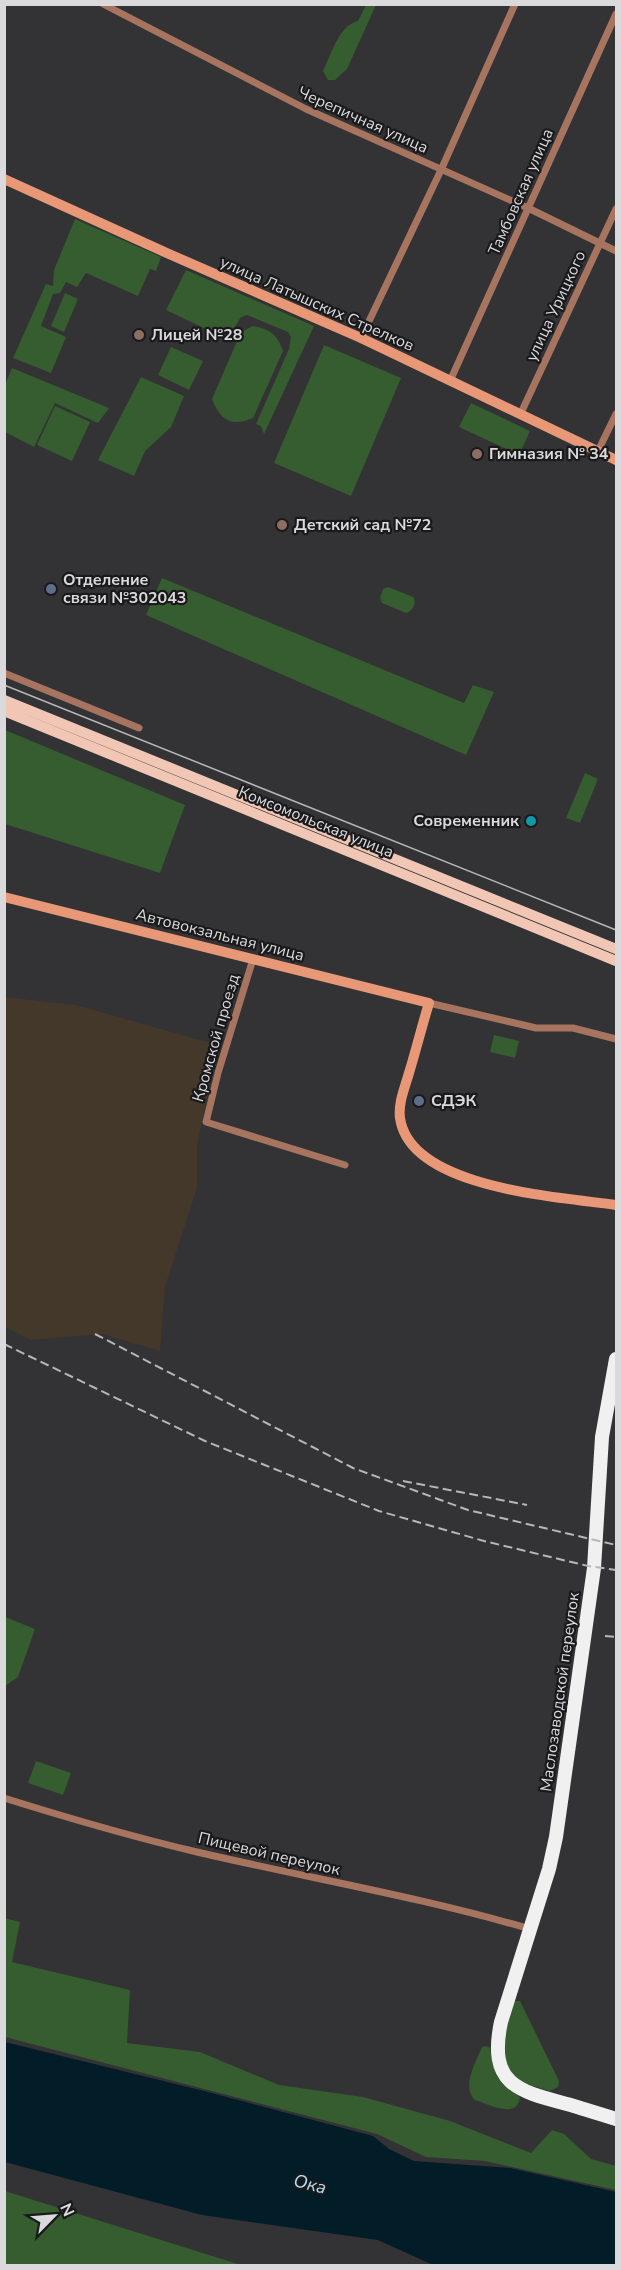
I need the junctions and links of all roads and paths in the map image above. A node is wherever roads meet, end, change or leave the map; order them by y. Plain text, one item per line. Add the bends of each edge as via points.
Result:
1 (103, 4) edge
2 (515, 4) edge
3 (616, 14) edge
4 (441, 170) junction
5 (4, 178) edge
6 (528, 208) junction
7 (616, 209) edge
8 (600, 243) junction
9 (616, 251) edge
10 (362, 338) junction
11 (450, 381) junction
12 (616, 414) edge
13 (520, 416) junction
14 (598, 451) junction
15 (616, 460) edge
16 (4, 674) edge
17 (4, 700) edge
18 (4, 711) edge
19 (139, 728) dead end
20 (4, 897) edge
21 (616, 949) edge
22 (253, 959) junction
23 (616, 961) edge
24 (429, 1003) junction
25 (616, 1039) edge
26 (345, 1165) dead end
27 (616, 1205) edge
28 (616, 1359) edge
29 (4, 1798) edge
30 (530, 1929) junction
31 (616, 2119) edge

1 - 4 street, Черепичная улица via 306,109
2 - 4 street
3 - 6 street, Тамбовская улица
4 - 6 street, Черепичная улица
4 - 10 street
5 - 10 street, улица Латышских Стрелков
6 - 8 street, Черепичная улица
6 - 11 street, Тамбовская улица
7 - 8 street, улица Урицкого
8 - 9 street, Черепичная улица
8 - 13 street, улица Урицкого
10 - 11 street, улица Латышских Стрелков
11 - 13 street, улица Латышских Стрелков
12 - 14 street
13 - 14 street, улица Латышских Стрелков
14 - 15 street, улица Латышских Стрелков
16 - 19 street
17 - 21 main road, Комсомольская улица
18 - 23 main road, Комсомольская улица
20 - 22 street, Автовокзальная улица
22 - 24 street, Автовокзальная улица
22 - 26 street, Кромской проезд via 206,1122
24 - 25 street, Автовокзальная улица via 536,1028 573,1028
24 - 27 street via 400,1106 402,1128 416,1149 444,1169 484,1183
28 - 30 highway, Маслозаводской переулок via 602,1437 594,1568 556,1837
29 - 30 street, Пищевой переулок via 196,1851
30 - 31 highway, Маслозаводской переулок via 501,2022 499,2060 503,2073 518,2089

